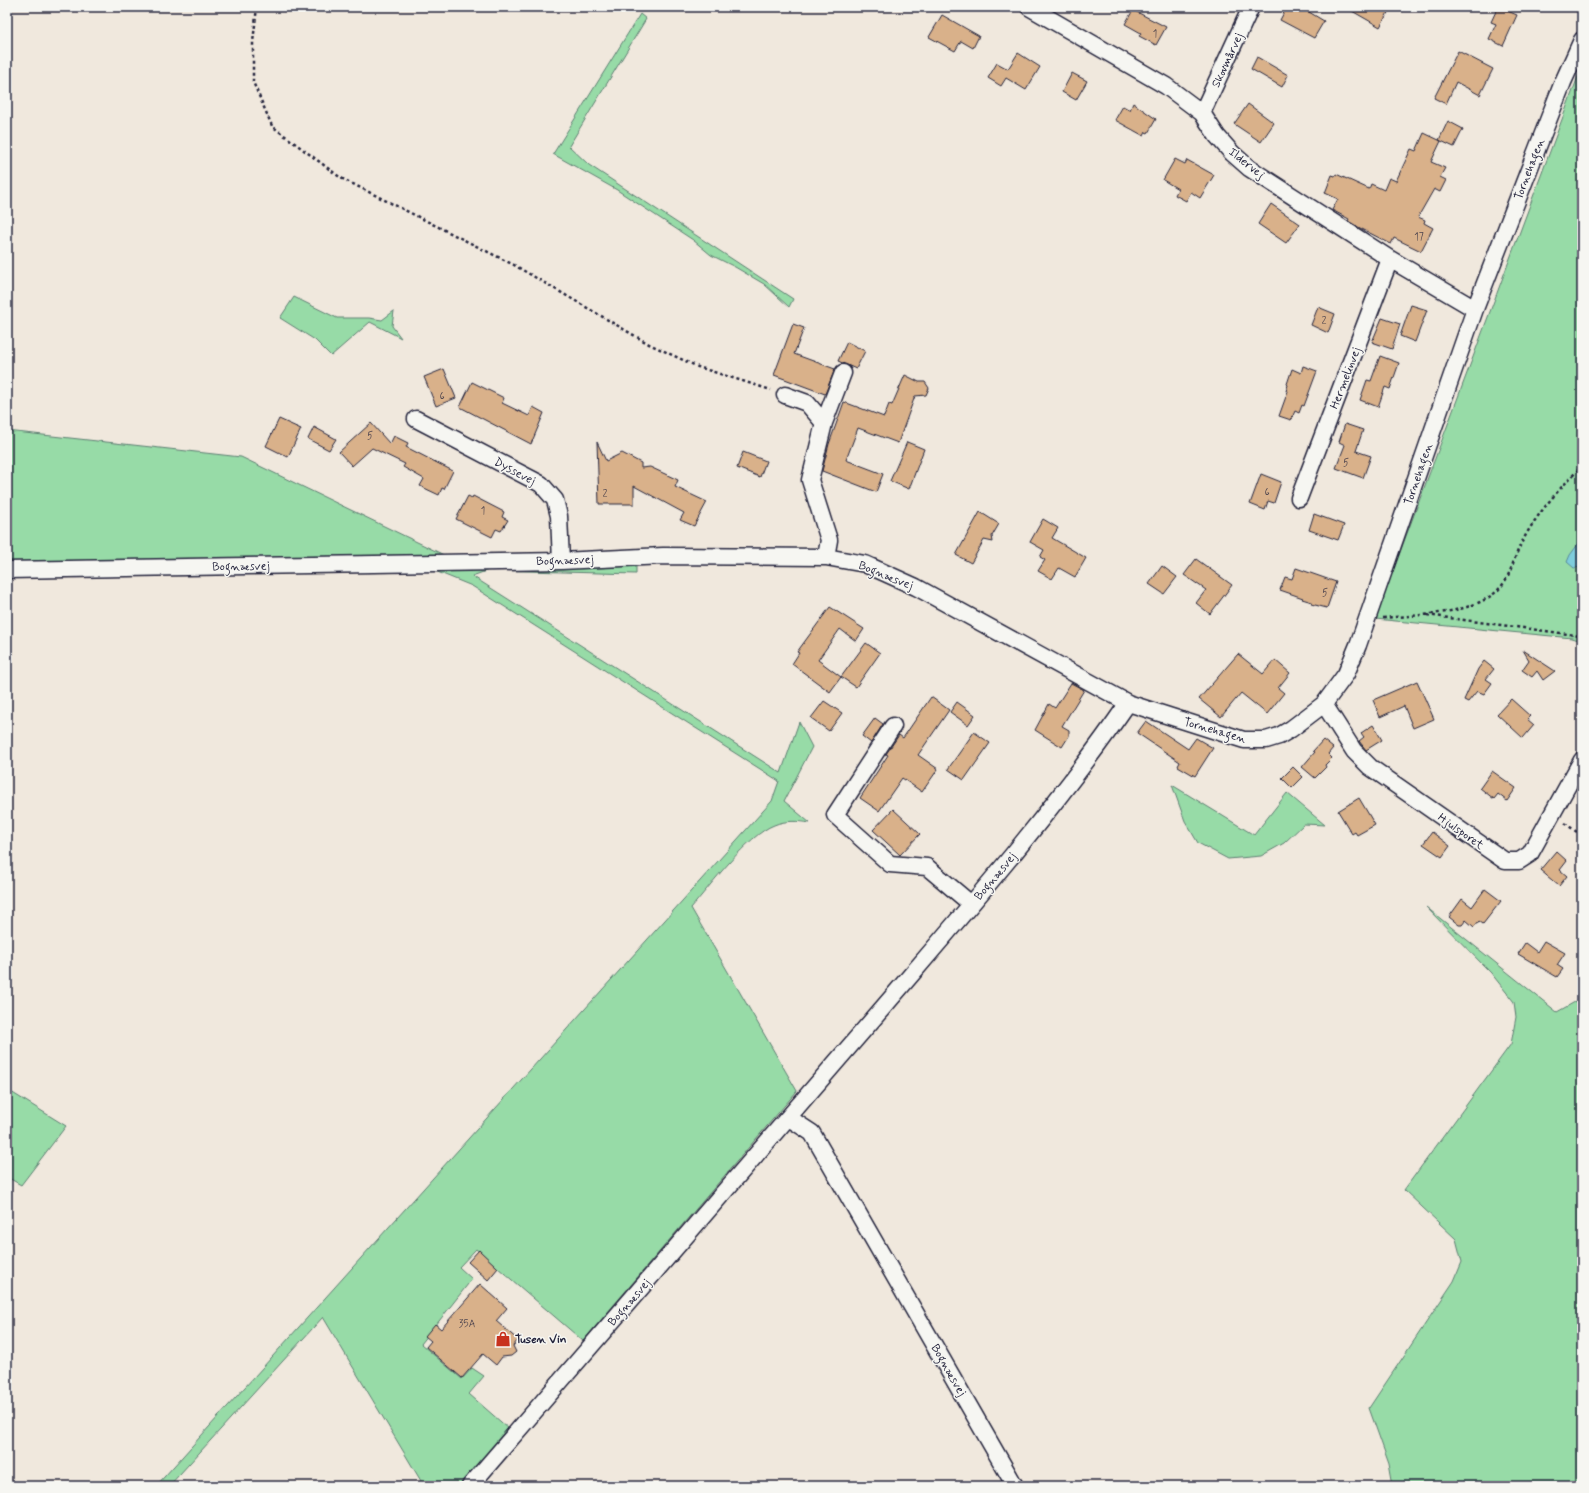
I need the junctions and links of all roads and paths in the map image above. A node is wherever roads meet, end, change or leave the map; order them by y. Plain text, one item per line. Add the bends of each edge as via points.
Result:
1 (257, 7) edge
2 (1029, 7) edge
3 (1251, 7) edge
4 (1582, 40) edge
5 (1202, 113) junction
6 (1390, 259) junction
7 (1475, 309) junction
8 (843, 373) dead end
9 (785, 395) joint
10 (416, 419) dead end
11 (824, 423) junction
12 (1582, 466) edge
13 (1299, 498) dead end
14 (826, 557) junction
15 (561, 561) junction
16 (7, 570) edge
17 (1423, 615) junction
18 (1367, 619) junction
19 (1582, 637) edge
20 (1128, 703) junction
21 (1324, 704) junction
22 (893, 726) dead end
23 (1582, 760) edge
24 (1553, 814) junction
25 (1582, 836) edge
26 (971, 904) junction
27 (789, 1118) junction
28 (470, 1486) edge
29 (1015, 1486) edge

1 - 9 path via 253,42 253,82 272,126 341,178 514,265 649,344 698,367
2 - 5 street, Ildervej via 1166,86
3 - 5 street, Skovmårvej
4 - 7 street, Tornehagen via 1563,82
5 - 6 street, Ildervej via 1217,136 1250,168
6 - 7 street, Ildervej
6 - 13 street, Hermelinvej
7 - 18 street, Tornehagen
8 - 11 street
9 - 11 street via 806,403
10 - 15 street, Dyssevej via 541,484 555,500 559,516
11 - 14 street via 810,480 829,540
12 - 17 path via 1536,518 1521,544 1510,573 1497,591 1481,602 1450,612
14 - 15 street, Bognæsvej via 662,556
14 - 20 street, Bognæsvej via 865,564 916,587
15 - 16 street, Bognæsvej
17 - 18 path
17 - 19 path
18 - 21 street, Tornehagen via 1346,674
20 - 21 street, Tornehagen via 1240,739 1255,741 1279,736
20 - 26 street, Bognæsvej via 1042,820
21 - 24 street, Hjulsporet via 1354,751 1370,767 1505,861 1519,861 1530,854
22 - 26 street via 835,815 890,864 927,867
23 - 24 street, Hjulsporet
24 - 25 path
26 - 27 street, Bognæsvej
27 - 28 street, Bognæsvej
27 - 29 street, Bognæsvej via 812,1132

